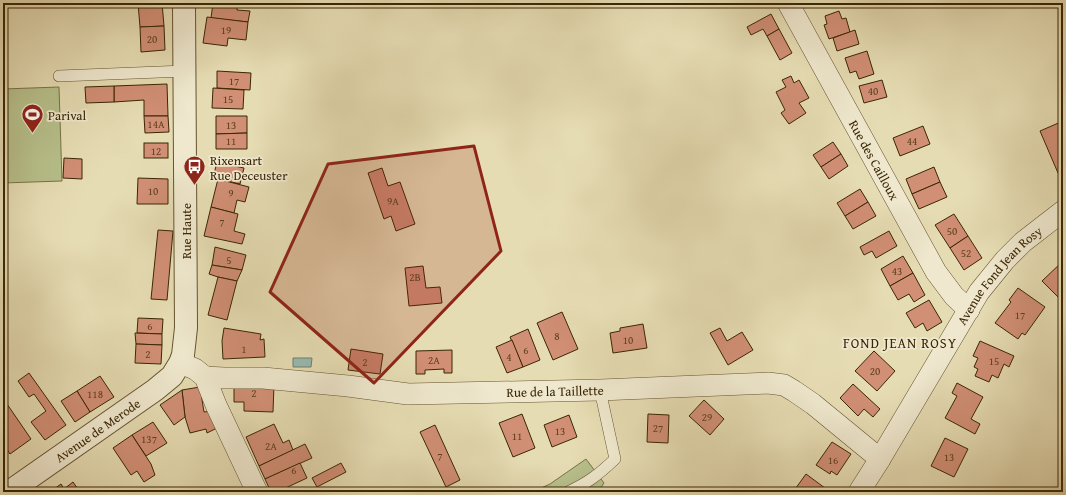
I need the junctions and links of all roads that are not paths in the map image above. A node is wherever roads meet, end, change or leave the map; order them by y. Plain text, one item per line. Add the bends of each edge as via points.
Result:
1 (184, 3) edge
2 (788, 3) edge
3 (185, 71) junction
4 (59, 76) dead end
5 (1063, 211) edge
6 (969, 310) junction
7 (180, 362) junction
8 (205, 377) junction
9 (600, 390) junction
10 (880, 460) junction
11 (863, 491) edge
12 (9, 492) edge
13 (257, 492) edge
14 (568, 492) edge

1 - 3 street, Rue Haute
2 - 6 street, Rue des Cailloux via 936,272 954,296
3 - 4 lane
3 - 7 street, Rue Haute via 186,328
5 - 6 street, Avenue Fond Jean Rosy via 1004,260 979,292
6 - 10 street, Avenue Fond Jean Rosy
7 - 8 street
7 - 12 street, Avenue de Merode via 172,376 155,390
8 - 9 street, Rue de la Taillette via 263,378 408,394
8 - 13 street
9 - 10 street, Rue de la Taillette via 768,383 784,386 813,404
9 - 14 lane via 614,459 587,484
10 - 11 street, Avenue Fond Jean Rosy

